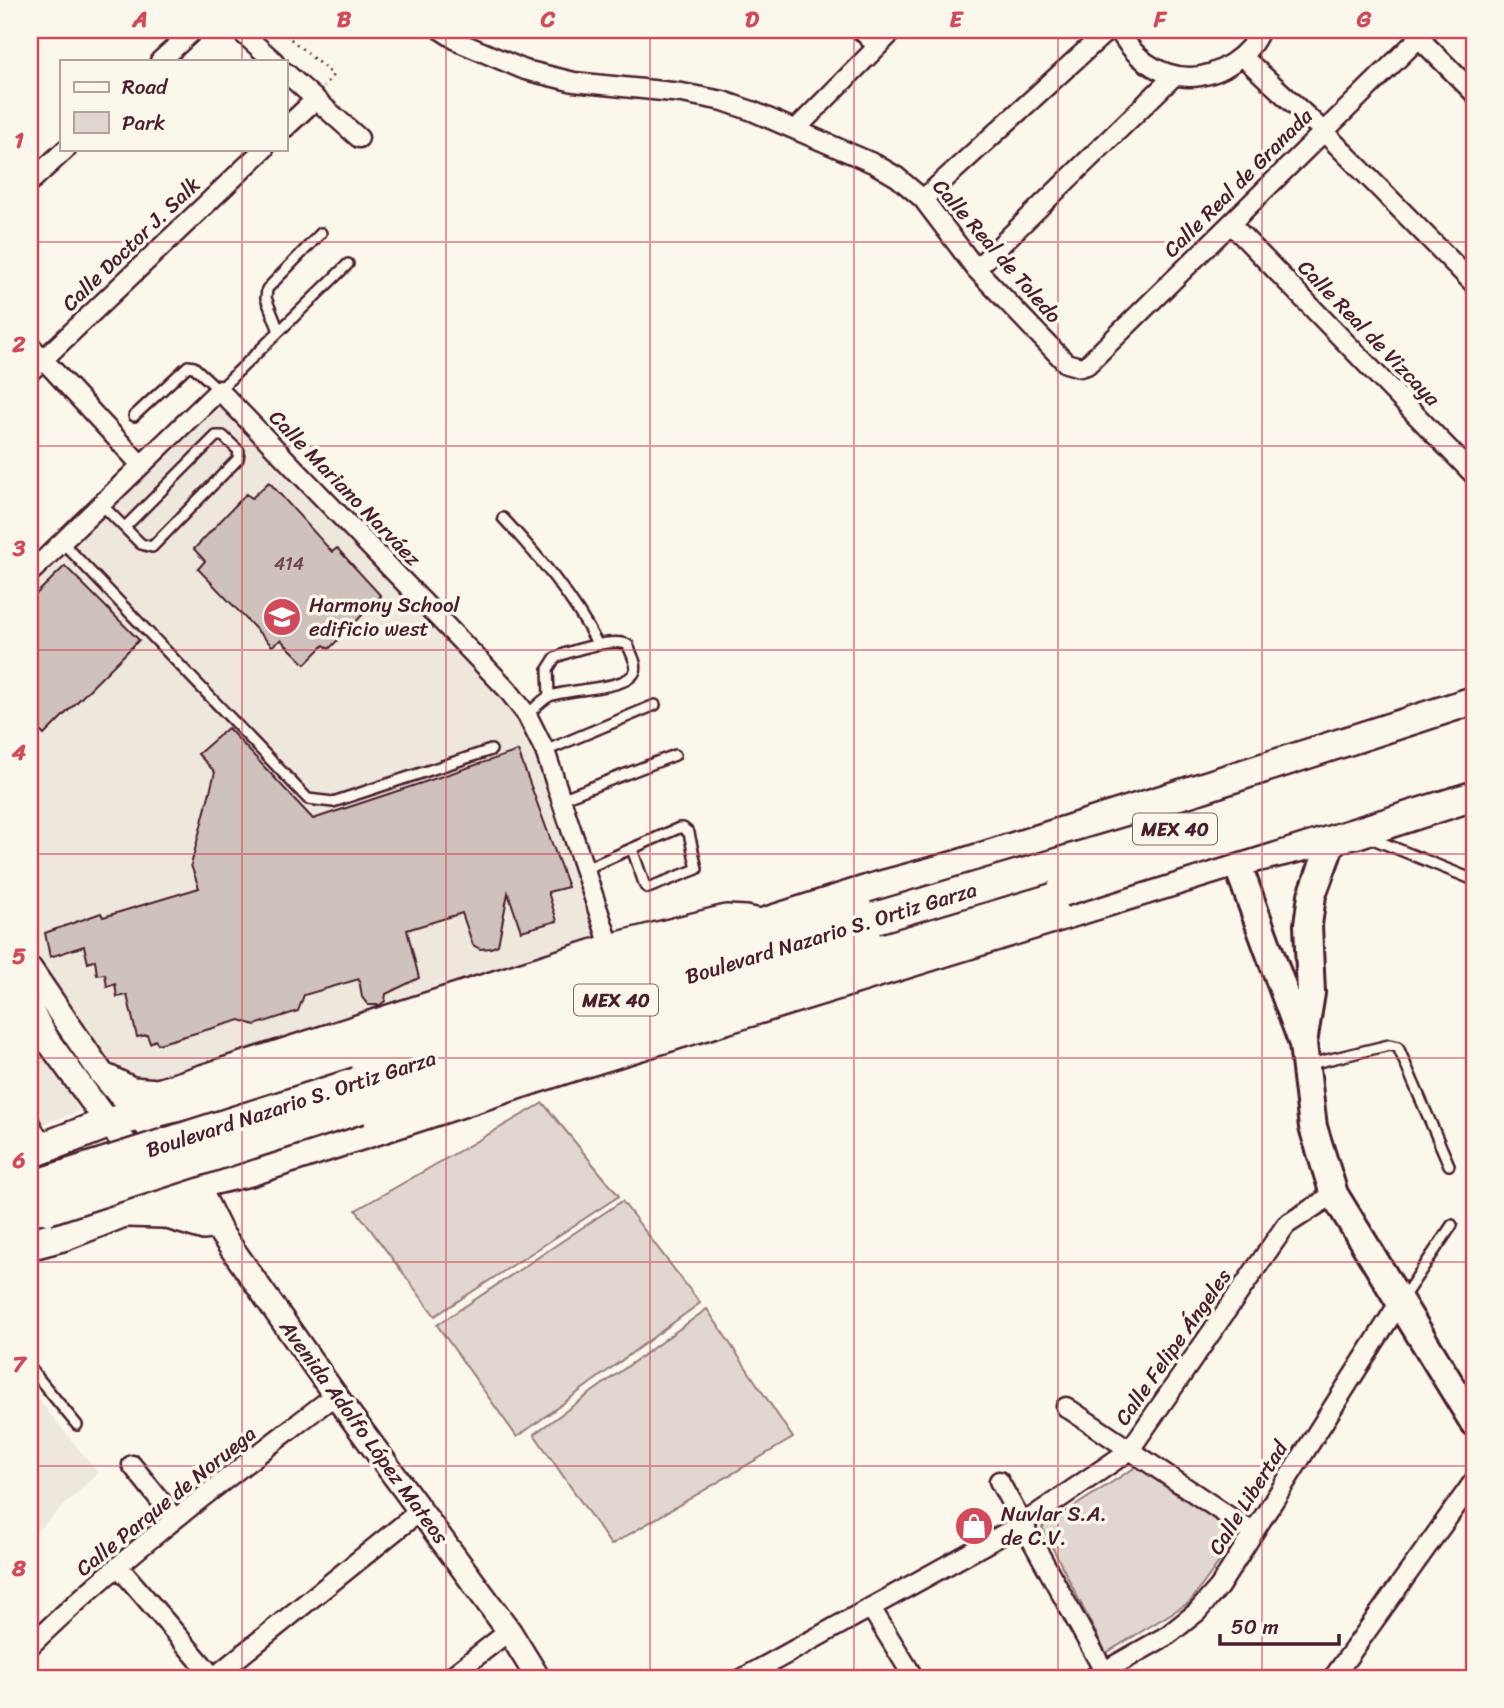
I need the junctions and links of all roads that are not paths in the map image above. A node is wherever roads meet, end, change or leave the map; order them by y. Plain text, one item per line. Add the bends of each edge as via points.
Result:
1 (194, 30) edge
2 (239, 30) edge
3 (441, 30) edge
4 (861, 30) edge
5 (894, 30) edge
6 (1108, 30) edge
7 (1119, 30) edge
8 (1259, 30) edge
9 (1423, 34) edge
10 (877, 46) junction
11 (1242, 56) junction
12 (161, 60) edge
13 (273, 60) edge
14 (287, 74) edge
15 (1174, 76) junction
16 (1474, 93) edge
17 (316, 99) junction
18 (287, 126) edge
19 (797, 128) junction
20 (1323, 131) junction
21 (359, 138) dead end
22 (65, 150) edge
23 (263, 150) edge
24 (30, 183) edge
25 (923, 199) junction
26 (1231, 224) junction
27 (321, 233) dead end
28 (348, 264) dead end
29 (976, 269) junction
30 (1474, 284) edge
31 (279, 331) junction
32 (30, 345) edge
33 (43, 359) junction
34 (1080, 368) joint
35 (30, 372) edge
36 (219, 390) junction
37 (134, 416) dead end
38 (141, 465) junction
39 (1474, 475) edge
40 (101, 504) junction
41 (503, 518) dead end
42 (125, 527) junction
43 (62, 542) junction
44 (30, 573) edge
45 (598, 645) junction
46 (550, 696) junction
47 (1474, 702) edge
48 (655, 705) dead end
49 (527, 715) junction
50 (1474, 733) edge
51 (491, 750) dead end
52 (545, 751) junction
53 (675, 755) dead end
54 (1472, 764) edge
55 (1212, 785) junction
56 (561, 799) junction
57 (1469, 800) edge
58 (1345, 835) junction
59 (632, 849) junction
60 (1236, 861) junction
61 (954, 867) junction
62 (585, 869) junction
63 (1474, 880) edge
64 (767, 923) junction
65 (610, 946) junction
66 (732, 962) junction
67 (30, 969) edge
68 (30, 1009) edge
69 (609, 1029) junction
70 (39, 1047) edge
71 (1305, 1055) junction
72 (571, 1066) junction
73 (102, 1074) junction
74 (227, 1094) junction
75 (359, 1095) junction
76 (30, 1114) edge
77 (122, 1120) junction
78 (36, 1152) edge
79 (1449, 1164) dead end
80 (248, 1171) junction
81 (196, 1183) junction
82 (168, 1193) junction
83 (1334, 1194) junction
84 (35, 1203) edge
85 (115, 1216) junction
86 (1452, 1225) dead end
87 (221, 1233) junction
88 (64, 1235) junction
89 (30, 1244) edge
90 (1401, 1300) junction
91 (30, 1368) edge
92 (335, 1395) junction
93 (1066, 1407) dead end
94 (1474, 1423) edge
95 (76, 1426) dead end
96 (1129, 1451) junction
97 (132, 1465) dead end
98 (999, 1481) dead end
99 (1474, 1481) edge
100 (421, 1510) junction
101 (175, 1518) junction
102 (1021, 1524) junction
103 (1252, 1532) junction
104 (118, 1566) junction
105 (871, 1608) junction
106 (509, 1631) junction
107 (30, 1646) edge
108 (1098, 1675) edge
109 (213, 1678) edge
110 (449, 1678) edge
111 (538, 1678) edge
112 (743, 1678) edge
113 (915, 1678) edge
114 (1333, 1678) edge

1 - 12 street
2 - 13 street
3 - 19 street, Calle Real de Toledo via 525,70 574,82 682,93
4 - 10 street
5 - 10 street
6 - 25 street
7 - 15 street via 1128,47 1149,66
8 - 11 street
9 - 16 street
9 - 20 street, Calle Real de Granada
10 - 19 street
11 - 15 street via 1222,70 1198,77
11 - 20 street
14 - 17 street
15 - 29 street
17 - 18 street
17 - 21 street
19 - 25 street, Calle Real de Toledo via 875,164
20 - 26 street, Calle Real de Granada
20 - 30 street
22 - 24 street
23 - 33 street, Calle Doctor J. Salk
25 - 29 street, Calle Real de Toledo
26 - 34 street, Calle Real de Granada
26 - 39 street, Calle Real de Vizcaya
27 - 31 lane via 267,289
28 - 31 lane
29 - 34 street, Calle Real de Toledo via 1066,363
31 - 36 lane
32 - 33 street
33 - 35 street, Calle Doctor J. Salk
33 - 38 street
36 - 37 lane via 188,366
36 - 38 street
36 - 49 street, Calle Mariano Narváez
38 - 40 street
40 - 42 lane
40 - 43 street
41 - 45 lane via 562,585
42 - 42 lane via 141,544 152,547 238,459 239,451 223,436 216,436
43 - 44 street
43 - 51 lane via 309,799 333,802
45 - 46 lane via 555,658 548,669
45 - 46 lane via 625,642 636,666 633,675 608,685
46 - 49 lane
47 - 55 highway
48 - 52 lane
49 - 52 street, Calle Mariano Narváez
50 - 66 highway, Boulevard Nazario S. Ortiz Garza / MEX 40, bridge via 1209,819
52 - 56 street, Calle Mariano Narváez
53 - 56 lane
54 - 69 highway, Boulevard Nazario S. Ortiz Garza / MEX 40, bridge
55 - 60 main road
55 - 61 highway
56 - 62 street, Calle Mariano Narváez
57 - 58 highway
58 - 60 highway
58 - 63 lane
58 - 71 main road via 1312,895
59 - 59 lane via 683,828 689,833 697,869 648,888
59 - 62 lane
60 - 71 main road
60 - 72 highway
61 - 64 highway
61 - 66 highway via 781,934
62 - 65 street, Calle Mariano Narváez
64 - 65 street via 726,918
64 - 74 highway
65 - 73 street via 158,1091 132,1089
66 - 75 highway, Boulevard Nazario S. Ortiz Garza / MEX 40
67 - 73 street
68 - 70 street
69 - 72 highway
69 - 75 highway, Boulevard Nazario S. Ortiz Garza / MEX 40
70 - 77 street
71 - 79 lane via 1389,1045 1398,1048
71 - 83 main road via 1313,1127
72 - 80 highway
73 - 77 street
74 - 77 highway
74 - 80 highway via 221,1128 225,1143
75 - 84 highway, Boulevard Nazario S. Ortiz Garza / MEX 40, bridge
76 - 78 lane
77 - 78 highway
77 - 81 street, Avenida Adolfo López Mateos
77 - 82 street
78 - 88 highway via 70,1182 76,1202
80 - 81 highway
81 - 82 highway
81 - 87 street, Avenida Adolfo López Mateos
82 - 85 highway
82 - 87 street
83 - 90 main road
83 - 96 street, Calle Felipe Ángeles via 1286,1225
85 - 87 street via 164,1216
85 - 88 highway
86 - 90 lane
87 - 92 street, Avenida Adolfo López Mateos
88 - 89 highway
90 - 94 main road
90 - 103 street, Calle Libertad
91 - 95 lane
92 - 100 street, Avenida Adolfo López Mateos
92 - 101 street, Calle Parque de Noruega
93 - 96 street
96 - 102 street, Calle Felipe Ángeles
96 - 103 street
97 - 101 street
98 - 102 street
99 - 114 street
100 - 106 street, Avenida Adolfo López Mateos
100 - 109 street
101 - 104 street, Calle Parque de Noruega
102 - 105 street, Calle Felipe Ángeles
102 - 108 street
103 - 108 street, Calle Libertad via 1219,1587 1197,1612 1168,1635
104 - 107 street, Calle Parque de Noruega
104 - 109 street
105 - 112 street, Calle Felipe Ángeles
105 - 113 street
106 - 110 street
106 - 111 street, Avenida Adolfo López Mateos

